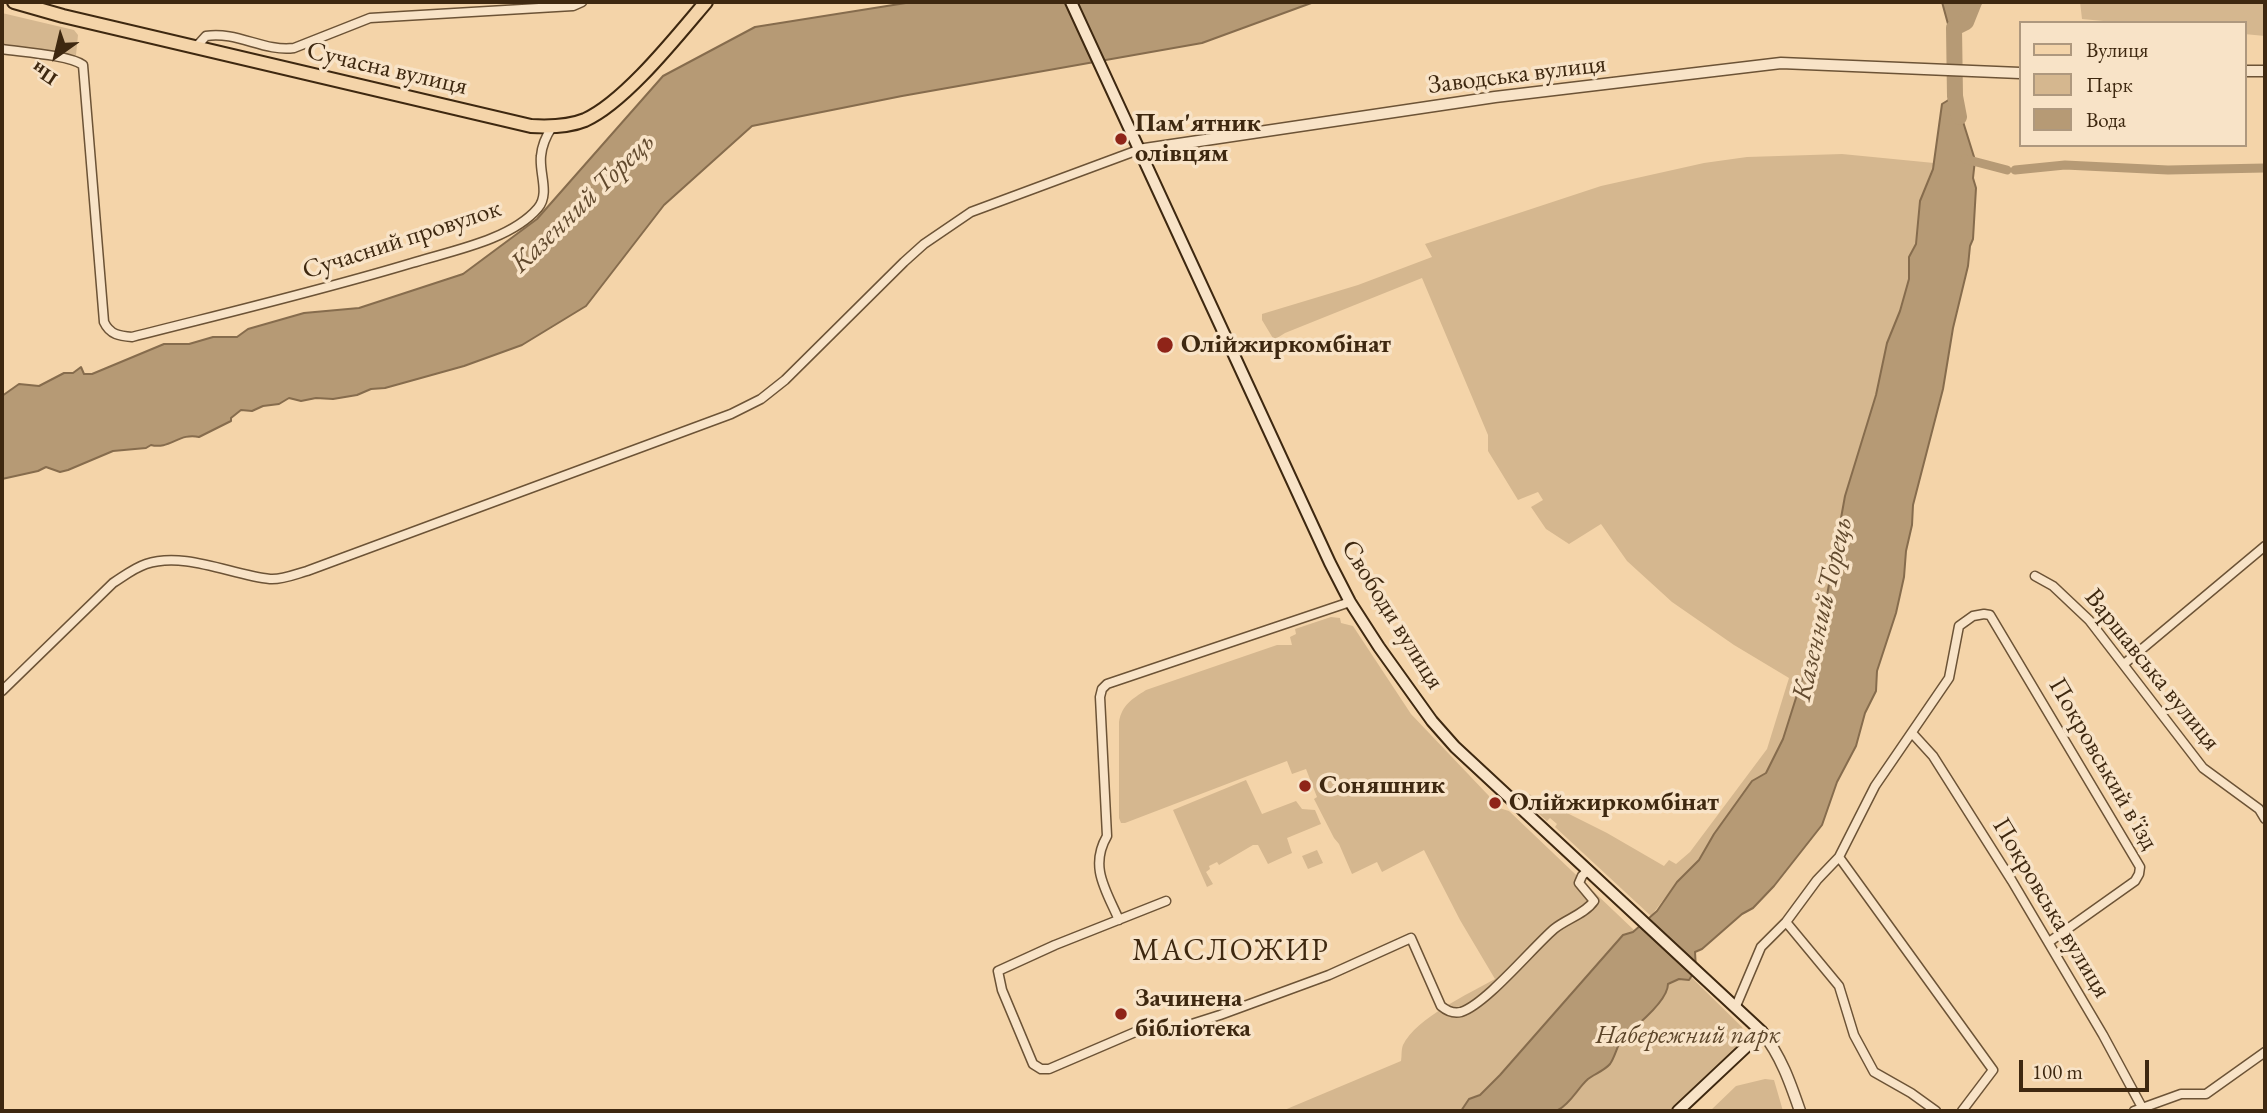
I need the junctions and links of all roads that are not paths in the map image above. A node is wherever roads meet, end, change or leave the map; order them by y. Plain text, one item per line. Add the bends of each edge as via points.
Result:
1 (14, 2) edge
2 (582, 2) edge
3 (706, 2) edge
4 (1071, 2) edge
5 (196, 47) junction
6 (2, 49) edge
7 (2246, 71) edge
8 (2265, 71) edge
9 (2018, 74) edge
10 (552, 127) junction
11 (1138, 150) junction
12 (2265, 546) edge
13 (2035, 576) dead end
14 (1350, 602) junction
15 (2124, 664) junction
16 (2, 691) edge
17 (1912, 733) junction
18 (2262, 806) edge
19 (2265, 819) edge
20 (1839, 857) junction
21 (1588, 870) junction
22 (1166, 901) dead end
23 (1119, 920) junction
24 (1786, 922) junction
25 (2049, 942) junction
26 (1736, 1006) junction
27 (1762, 1032) junction
28 (2265, 1052) edge
29 (2140, 1110) edge
30 (1678, 1111) edge
31 (1800, 1111) edge
32 (1936, 1111) edge
33 (1962, 1111) edge

1 - 5 main road, Сучасна вулиця
2 - 5 street via 370,18 281,50 225,35 206,36
3 - 10 main road, Сучасна вулиця via 669,46 609,104 583,121
4 - 11 main road, Свободи вулиця
5 - 10 main road, Сучасна вулиця via 531,126
6 - 10 street, Сучасний провулок via 83,65 103,311 107,327 115,335 132,337 325,289 452,252 517,226 542,201 541,155
7 - 8 street
9 - 11 street, Заводська вулиця via 1781,63 1495,97
11 - 14 main road, Свободи вулиця
11 - 16 street via 971,212 904,262 785,380 731,414 307,572 272,579 207,565 149,563 113,583
12 - 15 street
13 - 15 street, Варшавська вулиця via 2070,600
14 - 21 main road, Свободи вулиця via 1455,747
14 - 23 street via 1102,689 1107,836 1098,865
15 - 18 street, Варшавська вулиця via 2203,768
17 - 20 street via 1875,786
17 - 25 street, Покровська вулиця via 1933,756
17 - 25 street, Покровський в'їзд via 1949,678 1959,626 1973,616 1990,615 2140,866 2135,881
18 - 19 street, Варшавська вулиця
20 - 24 street
20 - 33 street via 1993,1070
21 - 23 street via 1579,883 1594,901 1590,907 1558,926 1493,989 1462,1012 1449,1012 1441,1006 1411,938 1329,975 1200,1022 1163,1031 1144,1028 1041,1069 1033,1064 998,971
21 - 26 main road, Свободи вулиця
22 - 23 street
24 - 26 street via 1761,947
24 - 32 street via 1839,986 1854,1035 1874,1072
25 - 29 street, Покровська вулиця
26 - 27 main road, Свободи вулиця
27 - 30 main road
27 - 31 street, Свободи вулиця via 1783,1063
28 - 29 street via 2206,1094 2181,1094

